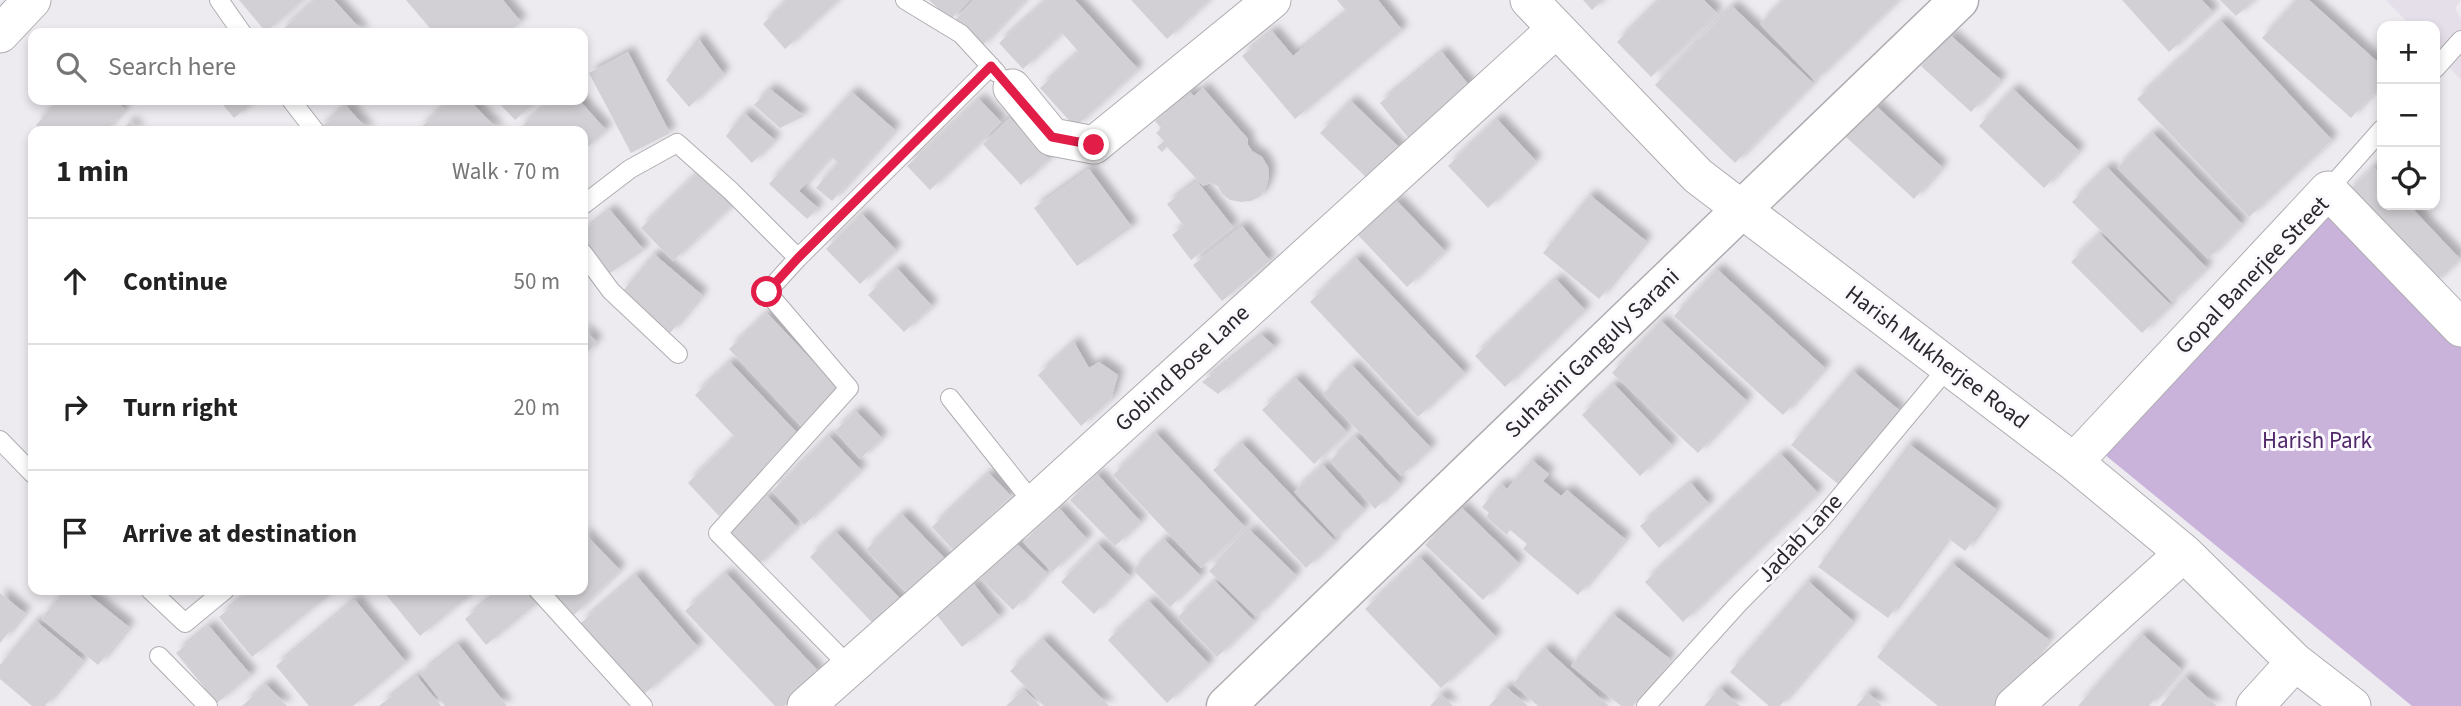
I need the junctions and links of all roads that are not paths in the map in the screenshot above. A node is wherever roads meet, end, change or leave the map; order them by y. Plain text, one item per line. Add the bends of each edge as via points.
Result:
1 (32, 0) edge
2 (219, 0) edge
3 (905, 0) edge
4 (1272, 0) edge
5 (1529, 0) edge
6 (1959, 0) edge
7 (239, 28) edge
8 (1556, 29) junction
9 (0, 34) edge
10 (2461, 40) edge
11 (2440, 63) edge
12 (1001, 77) junction
13 (295, 105) edge
14 (311, 126) edge
15 (2377, 135) edge
16 (2328, 190) junction
17 (588, 201) edge
18 (1742, 209) junction
19 (798, 258) junction
20 (588, 260) edge
21 (2461, 328) edge
22 (678, 354) dead end
23 (1949, 366) junction
24 (950, 398) dead end
25 (0, 440) edge
26 (2074, 462) junction
27 (28, 469) edge
28 (1034, 504) junction
29 (2185, 553) junction
30 (155, 595) edge
31 (219, 595) edge
32 (543, 595) edge
33 (159, 656) dead end
34 (2295, 662) junction
35 (850, 667) junction
36 (208, 706) edge
37 (643, 706) edge
38 (806, 706) edge
39 (1226, 706) edge
40 (1646, 706) edge
41 (2014, 706) edge
42 (2255, 706) edge
43 (2352, 706) edge

1 - 9 street
2 - 7 lane
3 - 12 lane via 961,34
4 - 12 street via 1094,145 1052,137
5 - 8 street, Harish Mukherjee Road
6 - 18 street, Suhasini Ganguly Sarani
8 - 18 street, Harish Mukherjee Road via 1698,176
8 - 28 street, Gobind Bose Lane
10 - 11 lane
12 - 19 lane
13 - 14 lane
15 - 16 lane
16 - 21 street, Gopal Banerjee Street
16 - 26 street, Gopal Banerjee Street
17 - 19 lane via 630,169 677,142
18 - 23 street, Harish Mukherjee Road
18 - 39 street, Suhasini Ganguly Sarani
19 - 35 lane via 767,292 849,388 718,533
20 - 22 lane via 611,291
23 - 26 street, Harish Mukherjee Road
23 - 40 lane, Jadab Lane via 1819,522
24 - 28 lane
25 - 27 lane
26 - 29 street, Harish Mukherjee Road
28 - 35 street, Gobind Bose Lane
29 - 34 street, Harish Mukherjee Road
29 - 41 street
30 - 31 lane via 185,623
32 - 37 lane
33 - 36 lane
34 - 42 street
34 - 43 street, Harish Mukherjee Road
35 - 38 street, Gobind Bose Lane

